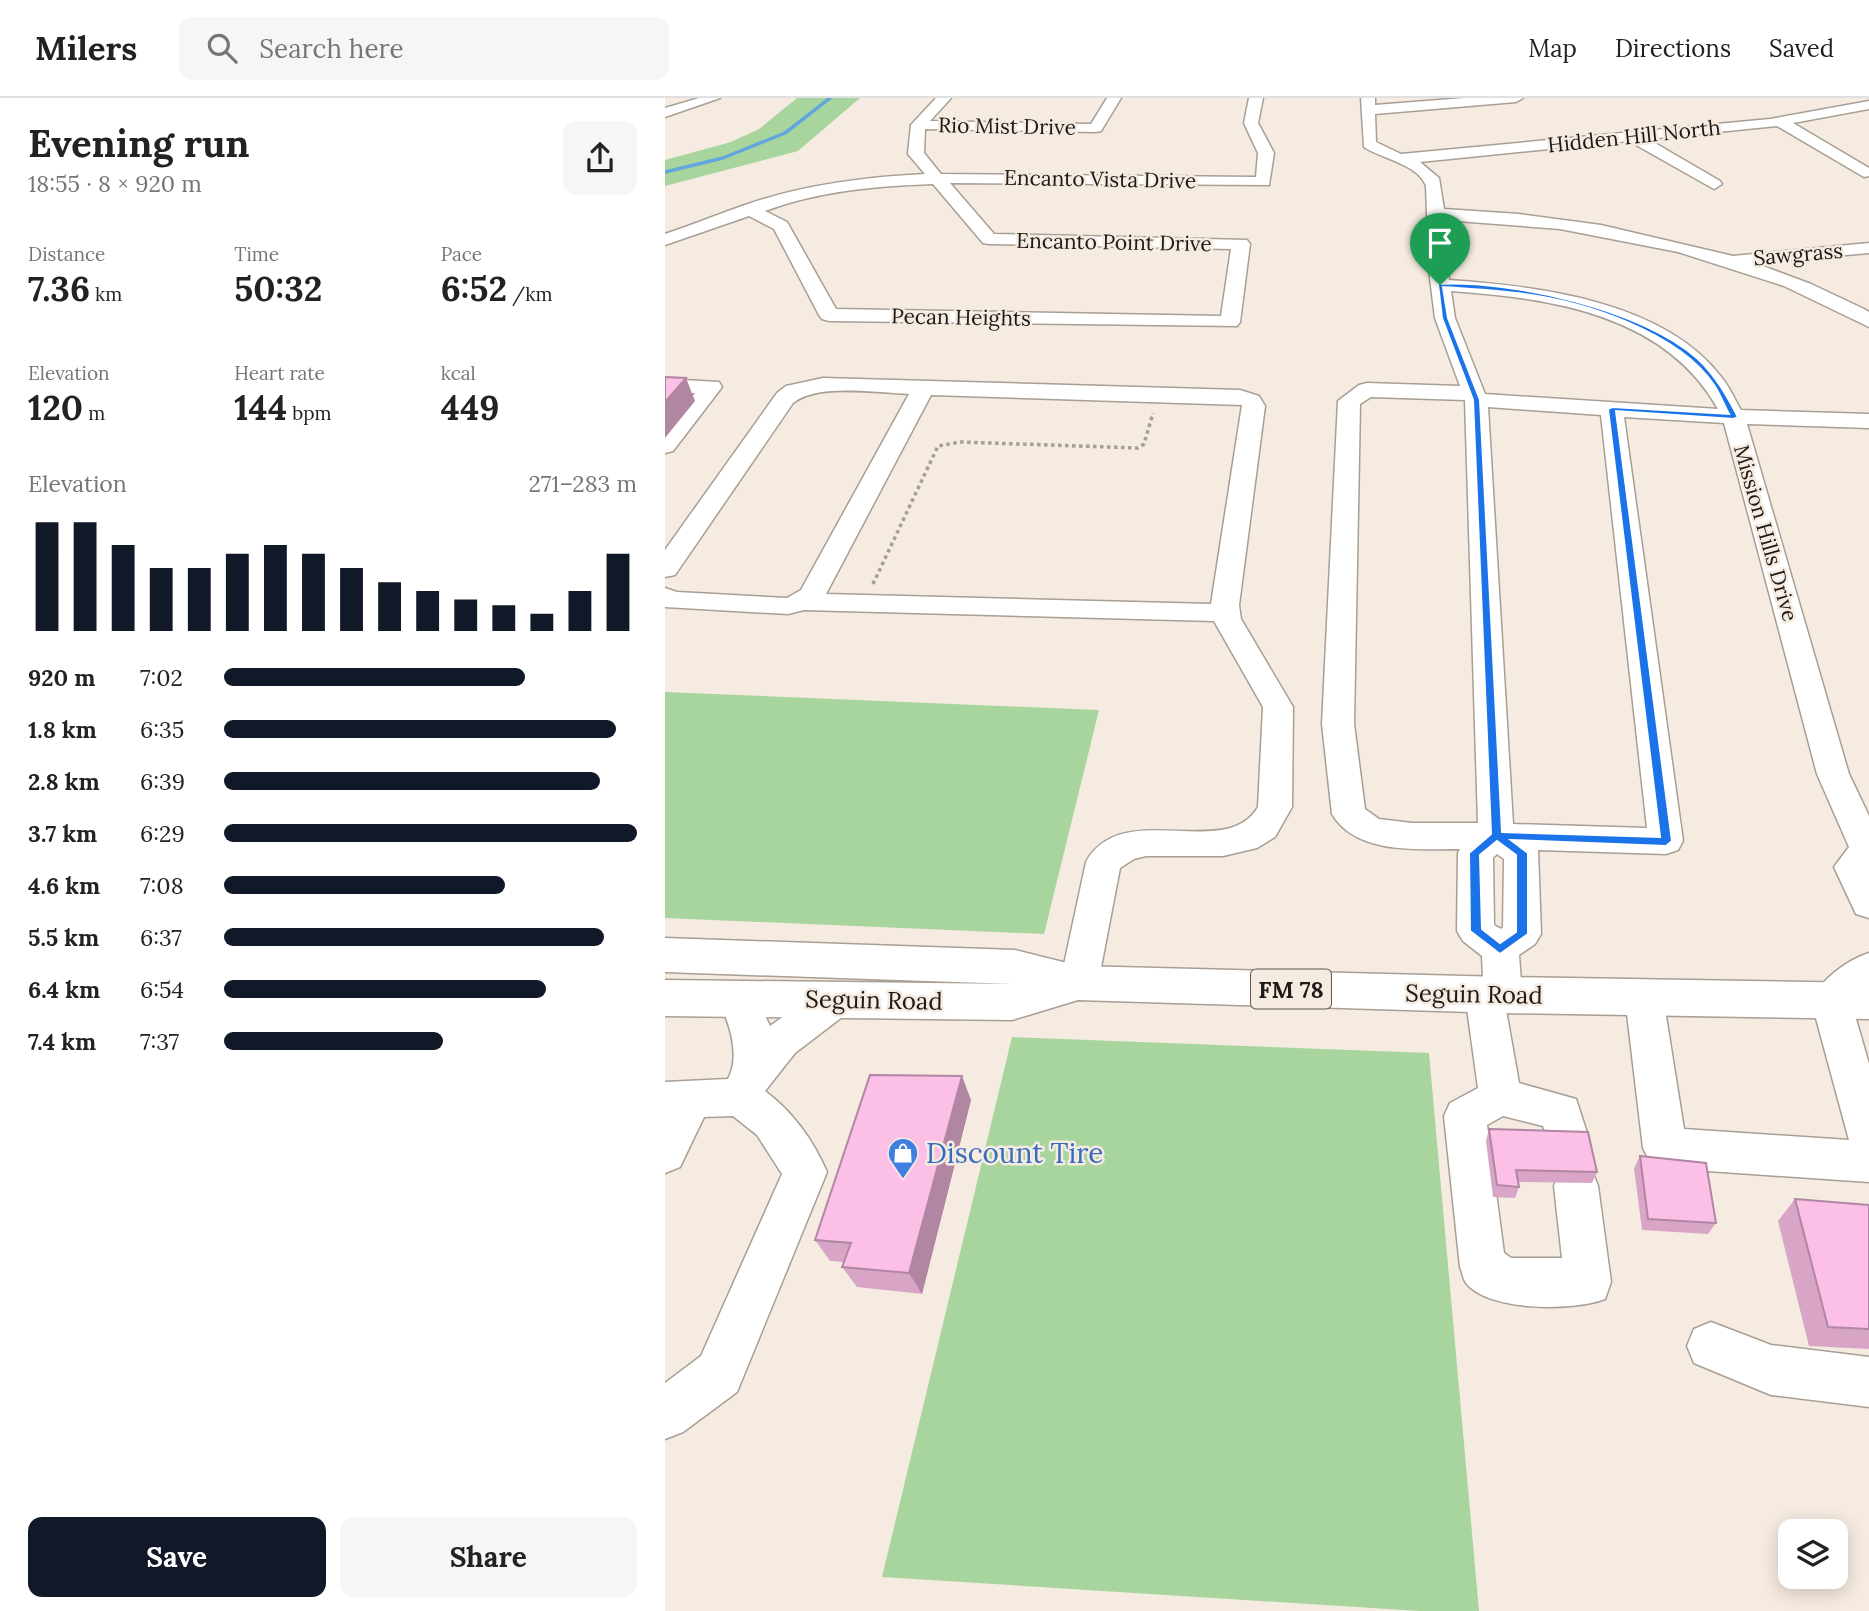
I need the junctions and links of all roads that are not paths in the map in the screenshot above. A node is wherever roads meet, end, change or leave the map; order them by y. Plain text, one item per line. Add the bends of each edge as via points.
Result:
1 (713, 98) edge
2 (944, 98) edge
3 (1114, 98) edge
4 (1256, 98) edge
5 (1516, 98) edge
6 (1470, 100) edge
7 (1869, 105) edge
8 (665, 113) edge
9 (1368, 114) edge
10 (1779, 121) junction
11 (918, 125) junction
12 (1631, 136) junction
13 (1398, 159) junction
14 (1864, 172) dead end
15 (937, 177) junction
16 (1714, 184) dead end
17 (749, 209) junction
18 (1435, 214) junction
19 (665, 240) edge
20 (1869, 248) edge
21 (1728, 260) junction
22 (1440, 285) junction
23 (1869, 321) edge
24 (1230, 322) joint
25 (665, 386) edge
26 (922, 390) junction
27 (1475, 397) junction
28 (1612, 409) junction
29 (1734, 417) junction
30 (1864, 421) edge
31 (1869, 444) edge
32 (665, 446) edge
33 (665, 569) edge
34 (665, 596) edge
35 (803, 602) junction
36 (1226, 614) junction
37 (1496, 836) junction
38 (1868, 852) edge
39 (1869, 904) edge
40 (665, 955) edge
41 (1869, 968) edge
42 (1079, 983) junction
43 (1494, 994) junction
44 (1644, 997) junction
45 (665, 998) edge
46 (738, 999) junction
47 (836, 1000) junction
48 (1850, 1001) edge
49 (746, 1084) junction
50 (1500, 1097) junction
51 (678, 1101) edge
52 (1869, 1138) edge
53 (1568, 1139) edge
54 (665, 1153) edge
55 (1869, 1162) edge
56 (1576, 1186) edge
57 (1711, 1346) dead end
58 (1869, 1382) edge
59 (665, 1414) edge

1 - 8 street
2 - 11 street
3 - 11 street, Rio Mist Drive via 1096,128
4 - 15 street, Encanto Vista Drive via 1251,123 1266,153 1263,182
5 - 6 street
6 - 9 street
7 - 10 street, Hidden Hill North
9 - 13 street via 1369,144
10 - 12 street, Hidden Hill North
10 - 14 street
11 - 15 street, Encanto Point Drive via 916,154
12 - 13 street, Hidden Hill North
12 - 16 street
13 - 18 street via 1431,178
15 - 17 street via 831,189
15 - 24 street, Encanto Point Drive via 989,239 1241,244
17 - 19 street
17 - 24 street, Pecan Heights via 781,226 829,315
18 - 21 street via 1543,216
18 - 22 street
20 - 21 street, Sawgrass
21 - 23 street via 1822,296
22 - 27 street via 1445,318
22 - 29 street, Mission Hills Drive via 1535,294 1629,321 1695,360 1717,384
25 - 32 street via 711,387
26 - 33 street via 823,385 794,391
26 - 35 street via 812,595
26 - 36 street via 1240,397 1251,401 1254,406
27 - 28 street
27 - 37 street
27 - 37 street via 1367,390 1349,401 1338,724 1349,814 1370,830 1412,836
28 - 29 street
28 - 37 street via 1666,841
29 - 30 street
29 - 38 street, Mission Hills Drive via 1833,774
30 - 31 street
34 - 35 street via 669,600 788,606
35 - 36 street
36 - 42 street via 1277,707 1275,807 1270,822 1255,836 1235,843 1136,843 1114,851 1104,862
37 - 43 street via 1475,853 1476,931 1500,949
38 - 39 street, Mission Hills Drive via 1852,867
40 - 42 main road, Seguin Road / FM 78 via 1015,967
41 - 48 street
42 - 43 main road, Seguin Road / FM 78
42 - 47 main road, Seguin Road / FM 78 via 1012,1002
43 - 44 main road, Seguin Road / FM 78
43 - 50 street
44 - 48 main road, Seguin Road / FM 78
44 - 55 street via 1665,1148
45 - 46 main road, Seguin Road / FM 78
46 - 47 main road, Seguin Road / FM 78
46 - 49 street via 752,1030
47 - 49 street via 786,1035
48 - 52 street
49 - 51 street
49 - 59 street via 805,1171 719,1374
50 - 53 street via 1561,1112
50 - 56 street via 1465,1116 1483,1267 1506,1281 1588,1282
51 - 54 street
57 - 58 street via 1770,1370

